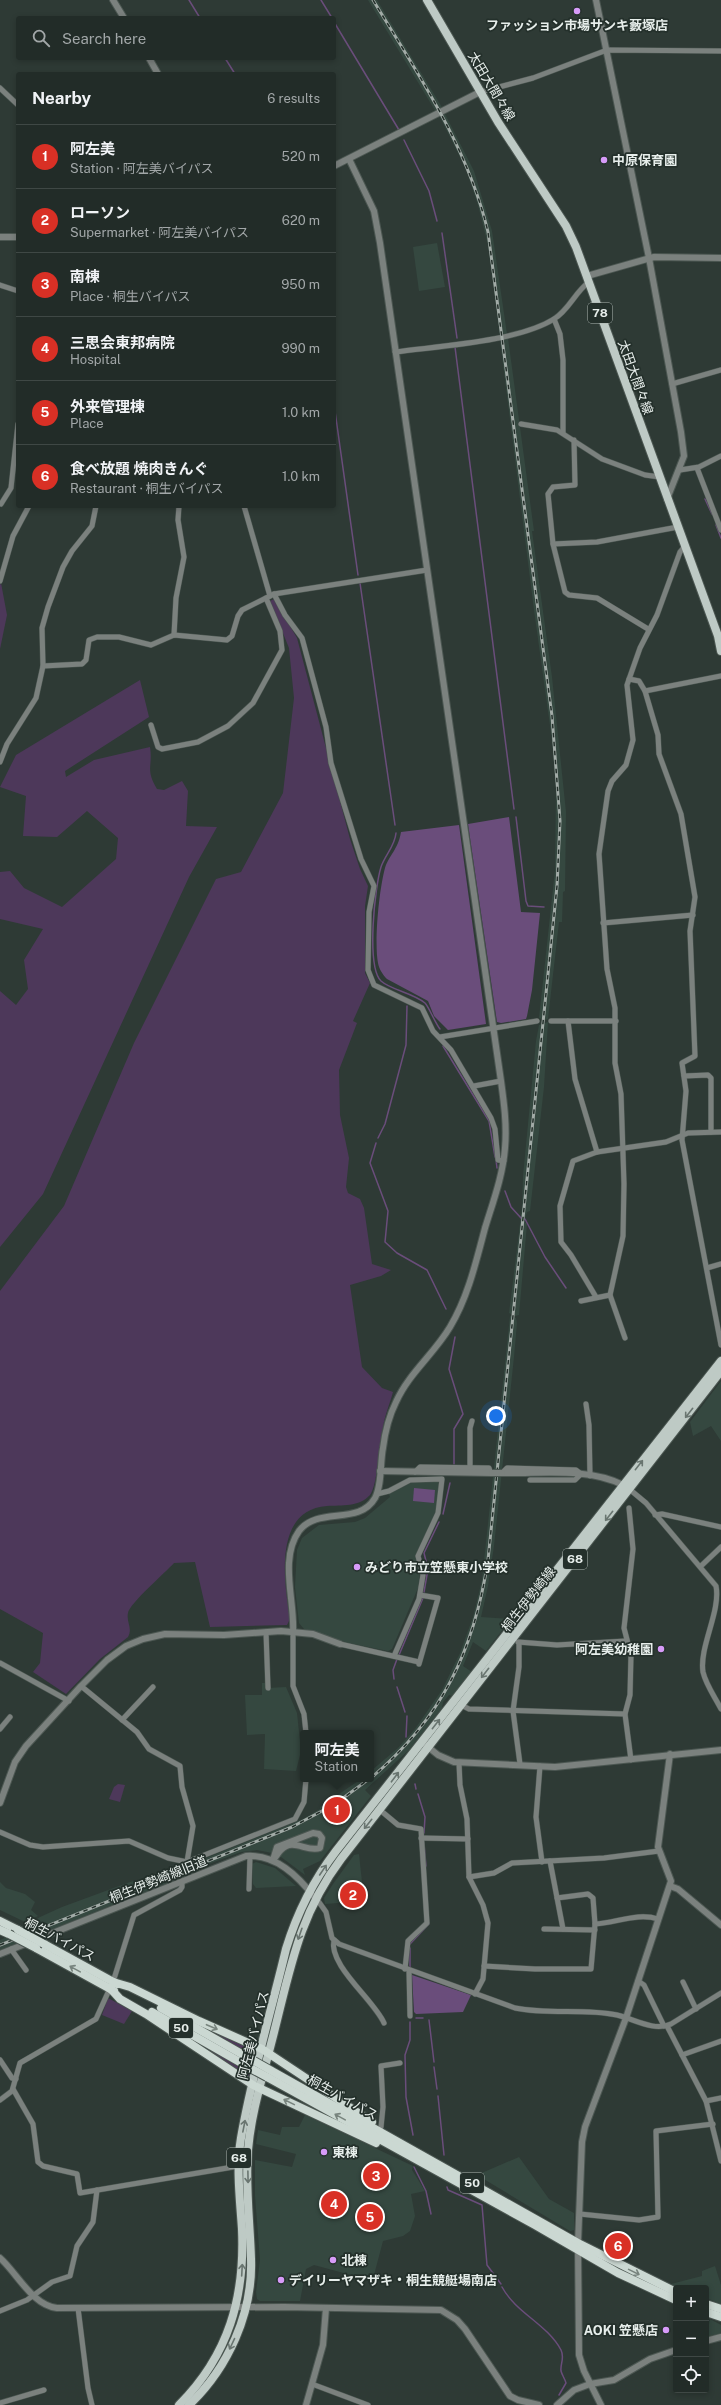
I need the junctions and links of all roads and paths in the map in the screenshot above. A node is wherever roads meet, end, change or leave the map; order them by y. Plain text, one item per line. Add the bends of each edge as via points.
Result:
1 (113, 0) edge
2 (427, 0) edge
3 (596, 0) edge
4 (123, 16) edge
5 (607, 50) junction
6 (721, 51) edge
7 (150, 60) edge
8 (157, 72) edge
9 (0, 88) edge
10 (480, 92) junction
11 (16, 103) edge
12 (349, 159) junction
13 (336, 165) edge
14 (0, 237) edge
15 (16, 237) edge
16 (649, 258) junction
17 (721, 258) edge
18 (588, 279) junction
19 (0, 285) edge
20 (16, 290) edge
21 (554, 319) junction
22 (395, 352) junction
23 (721, 370) edge
24 (672, 384) junction
25 (521, 424) dead end
26 (563, 433) junction
27 (16, 440) edge
28 (574, 440) junction
29 (721, 456) edge
30 (697, 468) junction
31 (680, 470) junction
32 (660, 477) junction
33 (667, 499) junction
34 (1, 504) dead end
35 (28, 508) edge
36 (96, 508) edge
37 (179, 508) edge
38 (245, 508) edge
39 (678, 527) junction
40 (721, 530) edge
41 (553, 544) junction
42 (685, 546) junction
43 (427, 570) junction
44 (0, 580) edge
45 (270, 596) junction
46 (648, 629) junction
47 (174, 635) junction
48 (721, 651) edge
49 (42, 666) junction
50 (721, 676) edge
51 (629, 679) junction
52 (645, 691) junction
53 (151, 725) dead end
54 (0, 762) edge
55 (693, 915) junction
56 (604, 923) junction
57 (537, 1021) dead end
58 (551, 1021) dead end
59 (568, 1021) junction
60 (616, 1021) junction
61 (493, 1028) junction
62 (440, 1037) junction
63 (684, 1076) junction
64 (501, 1081) junction
65 (474, 1086) junction
66 (711, 1132) junction
67 (721, 1132) edge
68 (683, 1134) junction
69 (622, 1148) junction
70 (597, 1152) junction
71 (504, 1161) junction
72 (721, 1264) edge
73 (707, 1268) junction
74 (610, 1295) junction
75 (596, 1297) junction
76 (581, 1301) dead end
77 (625, 1338) dead end
78 (721, 1345) edge
79 (721, 1361) edge
80 (721, 1371) edge
81 (586, 1404) dead end
82 (472, 1421) dead end
83 (470, 1468) junction
84 (380, 1471) junction
85 (415, 1472) junction
86 (491, 1472) junction
87 (581, 1474) junction
88 (590, 1476) junction
89 (530, 1480) dead end
90 (627, 1487) junction
91 (377, 1494) junction
92 (629, 1508) dead end
93 (655, 1515) junction
94 (721, 1526) edge
95 (721, 1547) edge
96 (701, 1566) junction
97 (420, 1594) junction
98 (266, 1632) junction
99 (293, 1632) junction
100 (512, 1637) junction
101 (626, 1641) junction
102 (519, 1643) junction
103 (340, 1644) joint
104 (394, 1656) junction
105 (0, 1663) edge
106 (81, 1686) junction
107 (153, 1688) dead end
108 (268, 1688) dead end
109 (68, 1701) junction
110 (450, 1705) joint
111 (461, 1705) junction
112 (721, 1709) edge
113 (513, 1711) junction
114 (625, 1714) junction
115 (10, 1717) dead end
116 (122, 1720) junction
117 (0, 1729) edge
118 (306, 1730) edge
119 (425, 1745) junction
120 (721, 1750) edge
121 (670, 1754) junction
122 (631, 1760) junction
123 (459, 1763) junction
124 (520, 1764) junction
125 (540, 1766) junction
126 (306, 1782) edge
127 (0, 1803) edge
128 (380, 1810) junction
129 (0, 1832) edge
130 (421, 1838) junction
131 (468, 1839) junction
132 (659, 1851) junction
133 (250, 1856) junction
134 (274, 1860) junction
135 (550, 1861) junction
136 (187, 1862) junction
137 (542, 1862) junction
138 (470, 1876) junction
139 (182, 1882) junction
140 (670, 1886) junction
141 (249, 1889) dead end
142 (309, 1890) junction
143 (315, 1898) junction
144 (556, 1898) junction
145 (658, 1919) junction
146 (0, 1921) edge
147 (721, 1925) edge
148 (595, 1927) junction
149 (544, 1929) dead end
150 (563, 1929) junction
151 (0, 1930) edge
152 (334, 1940) junction
153 (11, 1949) junction
154 (0, 1954) edge
155 (484, 1966) junction
156 (26, 1970) dead end
157 (407, 1970) junction
158 (638, 1981) junction
159 (683, 1982) dead end
160 (112, 1985) junction
161 (721, 1993) edge
162 (475, 1994) junction
163 (696, 2009) junction
164 (410, 2016) dead end
165 (626, 2018) junction
166 (384, 2024) dead end
167 (666, 2026) junction
168 (721, 2041) edge
169 (265, 2051) junction
170 (682, 2055) junction
171 (0, 2060) edge
172 (400, 2063) dead end
173 (268, 2073) junction
174 (16, 2079) junction
175 (256, 2087) junction
176 (13, 2089) junction
177 (721, 2098) edge
178 (0, 2100) edge
179 (706, 2101) junction
180 (713, 2125) junction
181 (381, 2127) junction
182 (721, 2127) edge
183 (413, 2159) junction
184 (721, 2161) edge
185 (239, 2166) junction
186 (448, 2171) junction
187 (97, 2190) junction
188 (580, 2214) junction
189 (579, 2247) junction
190 (0, 2258) edge
191 (673, 2291) edge
192 (33, 2295) junction
193 (673, 2299) edge
194 (709, 2305) edge
195 (78, 2308) junction
196 (236, 2308) junction
197 (245, 2308) junction
198 (326, 2308) junction
199 (721, 2309) edge
200 (0, 2311) edge
201 (709, 2313) edge
202 (721, 2318) edge
203 (721, 2336) edge
204 (709, 2340) edge
205 (673, 2351) edge
206 (312, 2384) junction
207 (590, 2384) junction
208 (44, 2390) dead end
209 (0, 2403) edge
210 (92, 2405) edge
211 (179, 2405) edge
212 (189, 2405) edge
213 (306, 2405) edge
214 (368, 2405) edge
215 (539, 2405) edge
216 (557, 2405) edge
217 (601, 2405) edge

1 - 4 street
2 - 10 main road, 太田大間々線 / 78
3 - 5 street
5 - 6 street
5 - 10 street via 533,78
5 - 16 street
7 - 8 street
9 - 11 street
10 - 12 street
10 - 18 main road, 太田大間々線 / 78 via 566,226
12 - 13 street
12 - 22 street via 374,211
14 - 15 street
16 - 17 street
16 - 18 street
16 - 24 street
18 - 21 street via 567,308
18 - 32 main road, 太田大間々線 / 78
19 - 20 street
21 - 22 street via 503,337
21 - 26 street via 560,334 563,360
22 - 43 street
23 - 24 street
24 - 31 street via 684,456
25 - 26 street via 547,427
26 - 28 street
27 - 34 street via 10,488
28 - 32 street via 612,463 645,475
28 - 41 street via 575,484 553,487 549,490
29 - 30 street
30 - 31 street
30 - 40 street
31 - 33 street
32 - 33 main road, 太田大間々線 / 78
33 - 39 main road, 太田大間々線 / 78
35 - 44 street via 13,536
36 - 49 street via 92,526 63,567 48,607 42,628
37 - 47 street via 178,520 184,557 176,598
38 - 45 street
39 - 41 street via 597,542
39 - 42 main road, 太田大間々線 / 78
41 - 46 street via 567,594 597,598
42 - 46 street via 680,552 657,615
42 - 48 main road, 太田大間々線 / 78 via 718,636
43 - 45 street
43 - 61 street
45 - 47 street via 242,610 232,636 227,640
45 - 53 street via 280,631 282,650 253,703 228,726 198,742 162,749 158,747
45 - 62 street via 302,638 326,726 331,763 361,859 374,886 369,912 369,973 378,989 422,1008 433,1030
46 - 51 street
47 - 49 street via 151,645 119,636 91,638 86,660 82,664
49 - 54 street via 36,698 7,744
50 - 52 street
51 - 52 street via 639,681
51 - 56 street via 627,689 632,723 631,749 626,766 612,781 608,791 599,854
52 - 55 street via 658,735 659,754 681,814 695,897
55 - 56 street
55 - 63 street via 690,931 695,1056 682,1063
56 - 60 street via 607,969
57 - 61 street
58 - 59 street
59 - 60 street
59 - 70 street via 575,1079
60 - 69 street via 615,1063 621,1094
61 - 62 street
61 - 64 street
62 - 65 street
63 - 66 street via 708,1075 711,1078
63 - 68 street via 686,1091
64 - 65 street
64 - 71 street via 506,1133
65 - 71 street via 493,1123 498,1160
66 - 67 street
66 - 68 street
68 - 69 street via 666,1142
68 - 73 street via 685,1167
69 - 70 street
69 - 74 street via 625,1211 623,1236
70 - 75 street via 573,1161 560,1210 561,1242
71 - 84 street via 470,1282 459,1311 446,1333 413,1373 396,1400 385,1435
72 - 73 street
73 - 78 street
74 - 75 street
74 - 77 street
75 - 76 street
90 -> 79 main road, 桐生伊勢崎線 / 68
80 -> 90 main road, 桐生伊勢崎線 / 68
81 - 88 street
82 - 83 street
83 - 85 street via 420,1467
83 - 86 street via 489,1468
84 - 85 street
84 - 91 street
85 - 86 street
86 - 87 street, bridge
87 - 88 street
87 - 89 street via 575,1480
88 - 90 street via 612,1480
90 - 93 street via 638,1494
90 -> 100 main road, 桐生伊勢崎線 / 68
90 - 110 main road, 桐生伊勢崎線 / 68
91 - 97 street via 386,1493 410,1480 442,1479 438,1513 418,1556 423,1575
91 - 99 street via 363,1510 314,1520 298,1532 290,1564
92 - 101 street via 633,1549 624,1628
93 - 94 street via 662,1514
93 - 96 street
95 - 96 street
96 - 112 street via 718,1592 703,1667 706,1680
97 - 104 street
97 - 104 street via 438,1598 419,1663
98 - 99 street
98 - 106 street via 224,1635 180,1633 143,1639 120,1649
98 - 108 street
99 - 103 street via 313,1634
99 - 118 street via 293,1686 304,1714
100 - 102 street
100 -> 111 main road, 桐生伊勢崎線 / 68
101 - 102 street via 557,1645
101 - 114 street via 631,1655 630,1695
102 - 113 street via 519,1673
103 - 104 street
105 - 109 street
106 - 109 street
106 - 116 street
107 - 116 street
109 - 127 street via 21,1752
119 -> 110 main road, 阿左美バイパス / 68
111 - 113 street via 469,1709
111 - 119 main road, 桐生伊勢崎線 / 68
113 - 114 street
113 - 124 street
114 - 122 street
115 - 117 street
116 - 136 street via 139,1735 149,1749 180,1766 182,1787 193,1823
119 - 123 street via 442,1758
119 - 128 main road, 阿左美バイパス / 68
142 -> 119 main road, 阿左美バイパス / 68 via 336,1851
120 - 121 street
121 - 122 street
121 - 132 street
122 - 125 street
123 - 124 street
123 - 131 street
124 - 125 street
125 - 137 street via 536,1817
126 - 136 street via 304,1802 294,1819
128 - 130 street via 398,1825 421,1829
128 -> 143 main road, 阿左美バイパス / 68 via 334,1867
129 - 136 street via 40,1847 129,1841 162,1856
130 - 131 street
130 - 157 street via 427,1924 408,1941
131 - 138 street
132 - 135 street
132 - 140 street via 671,1878
133 - 134 street, 桐生伊勢崎線旧道
133 - 139 street, 桐生伊勢崎線旧道
133 - 141 street
134 - 134 street via 274,1854 279,1846 313,1833 319,1834 322,1838 322,1843 317,1849 295,1844 282,1849
134 - 142 street, 桐生伊勢崎線旧道
135 - 137 street
135 - 144 street
137 - 138 street via 510,1864 504,1870
138 - 155 street via 488,1920
139 - 153 street, 桐生伊勢崎線旧道
139 - 160 street via 180,1890 134,1915
140 - 145 street
140 - 147 street via 678,1889
142 - 143 street, 桐生伊勢崎線旧道
142 - 169 main road, 阿左美バイパス / 68 via 288,1943
143 - 152 street via 326,1912
143 -> 169 main road, 阿左美バイパス / 68 via 294,1952
144 - 148 street via 591,1895
144 - 150 street
145 - 148 street via 622,1919
145 - 158 street
146 - 160 highway, 桐生バイパス / 50, bridge
148 - 150 street
148 - 155 street via 589,1970
149 - 150 street
160 -> 151 highway, 桐生バイパス / 50, bridge
152 - 157 street via 356,1952
152 - 166 street via 337,1961
153 - 154 street, 桐生伊勢崎線旧道
153 - 156 street
155 - 162 street via 482,1981
157 - 162 street
157 - 164 street
158 - 165 street
158 - 167 street via 644,1985
159 - 163 street
160 -> 169 highway, 50 via 130,1987
160 - 173 highway, 桐生バイパス / 50, bridge
160 - 174 street via 96,2019 20,2063
160 - 175 highway, 50 via 120,1999
161 - 163 street
162 - 165 street via 522,2010 609,2014
163 - 167 street
165 - 167 street via 650,2025
165 - 188 street via 585,2127
167 - 170 street
168 - 170 street
169 - 175 main road, 阿左美バイパス / 68
169 - 181 highway, 50
170 - 179 street
171 - 174 street via 12,2078
172 - 181 street via 381,2066
183 -> 173 highway, 桐生バイパス / 50
173 - 186 highway, 桐生バイパス / 50
174 - 176 street
183 -> 175 highway, 50 via 400,2156
185 -> 175 main road, 阿左美バイパス / 68 via 241,2138
175 -> 197 main road, 阿左美バイパス / 68 via 248,2156 251,2260
176 - 178 street
176 - 187 street via 33,2124 38,2162 43,2166 77,2174 80,2192
177 - 179 street
179 - 180 street
180 - 182 street
180 - 184 street
180 - 188 street via 656,2131 658,2217 639,2220
181 - 186 highway, 50 via 424,2152
183 - 189 highway, 桐生バイパス / 50
185 - 187 street
196 -> 185 main road, 阿左美バイパス / 68 via 243,2261
186 - 189 highway, 桐生バイパス / 50
187 - 192 street via 91,2227 77,2246 70,2276 52,2282
188 - 189 street
189 -> 191 highway, 桐生バイパス / 50
189 - 193 highway, 桐生バイパス / 50 via 618,2273
189 - 207 street via 579,2355
190 - 192 street
192 - 195 street via 51,2307
192 - 200 street
194 - 199 highway
195 - 196 street
195 - 210 street
196 - 197 street
196 - 211 main road, 阿左美バイパス / 68 via 212,2365
197 - 198 street
197 -> 212 main road, 阿左美バイパス / 68 via 226,2358 208,2385
198 - 206 street via 324,2341
198 - 215 street via 446,2312 465,2329 512,2397
201 - 202 highway
203 - 204 street
205 - 207 street via 650,2359 614,2380
206 - 213 street
206 - 214 street
207 - 216 street via 574,2390
207 - 217 street
208 - 209 street

